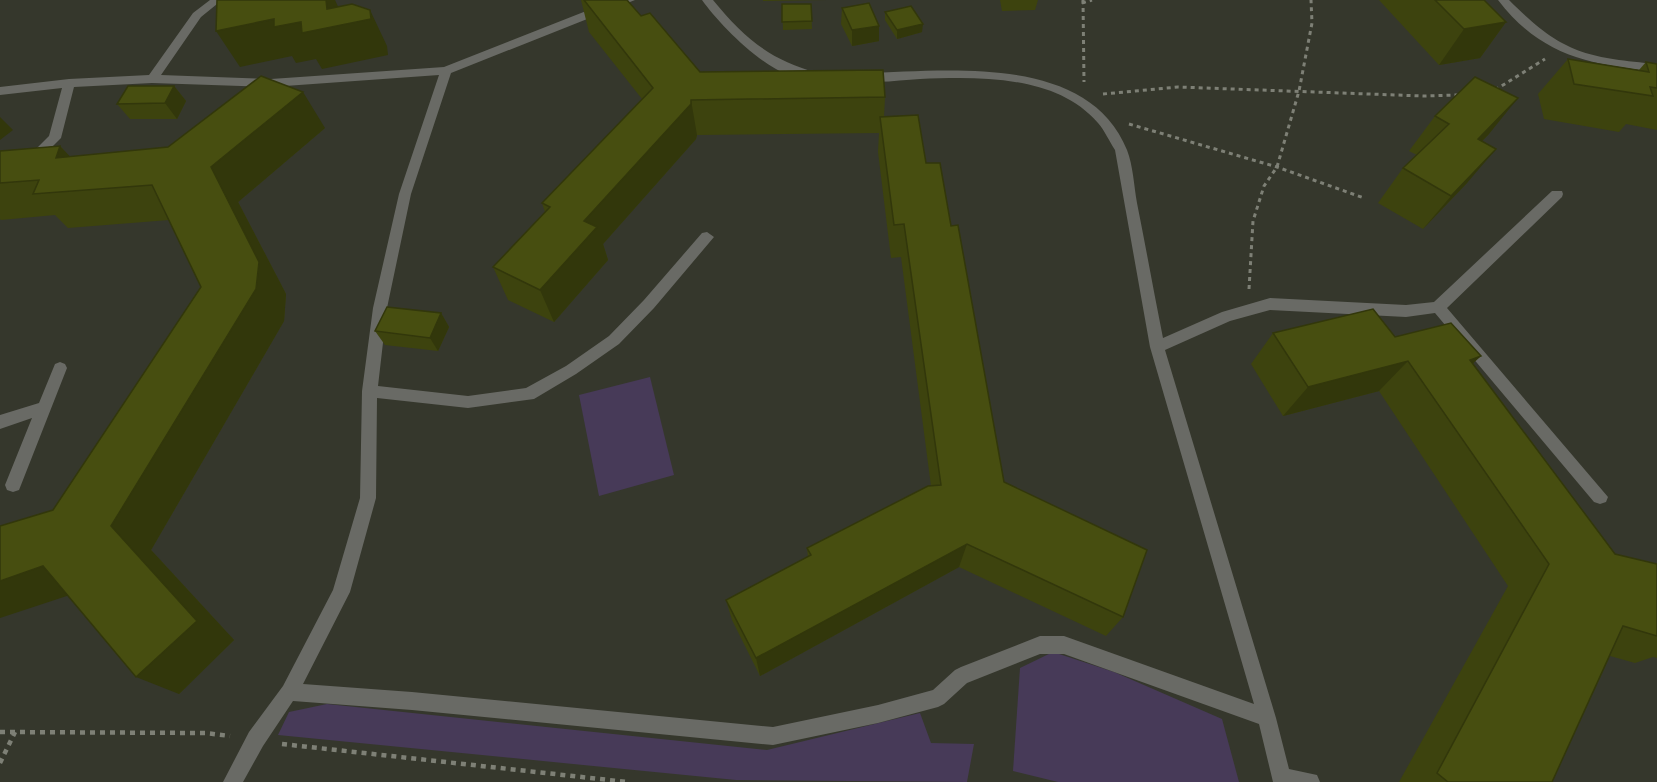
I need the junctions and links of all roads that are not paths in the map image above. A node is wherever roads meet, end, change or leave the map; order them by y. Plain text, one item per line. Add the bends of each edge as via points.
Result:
1 (217, 0) edge
2 (630, 0) edge
3 (707, 0) edge
4 (1503, 0) edge
5 (1657, 68) edge
6 (446, 71) junction
7 (851, 77) edge
8 (827, 78) edge
9 (152, 79) junction
10 (69, 83) junction
11 (0, 90) edge
12 (24, 169) edge
13 (1557, 194) dead end
14 (707, 237) dead end
15 (1438, 307) junction
16 (1157, 347) junction
17 (60, 368) dead end
18 (370, 390) junction
19 (45, 407) junction
20 (0, 422) edge
21 (13, 485) dead end
22 (1600, 497) dead end
23 (289, 692) junction
24 (1267, 718) junction
25 (1282, 780) edge
26 (233, 782) edge
27 (1310, 782) edge

1 - 9 lane via 197,15
2 - 6 lane
3 - 8 lane via 723,21 761,56 806,75
4 - 5 lane via 1541,36 1560,48 1605,63
6 - 9 lane via 271,83
6 - 18 lane via 405,194 380,308
7 - 16 lane via 1017,78 1041,83 1095,111 1114,133 1121,150
9 - 10 lane
10 - 11 lane
10 - 12 lane via 55,138
13 - 15 lane
14 - 18 lane via 614,340 529,394 468,402
15 - 16 lane via 1406,311 1270,304 1247,309
15 - 22 lane
16 - 24 lane
17 - 19 lane
18 - 23 lane via 368,498 340,592
19 - 20 lane
19 - 21 lane
23 - 24 lane via 773,736 919,704 938,698 961,676 1040,645 1064,645
23 - 26 lane
24 - 25 lane
25 - 27 lane

